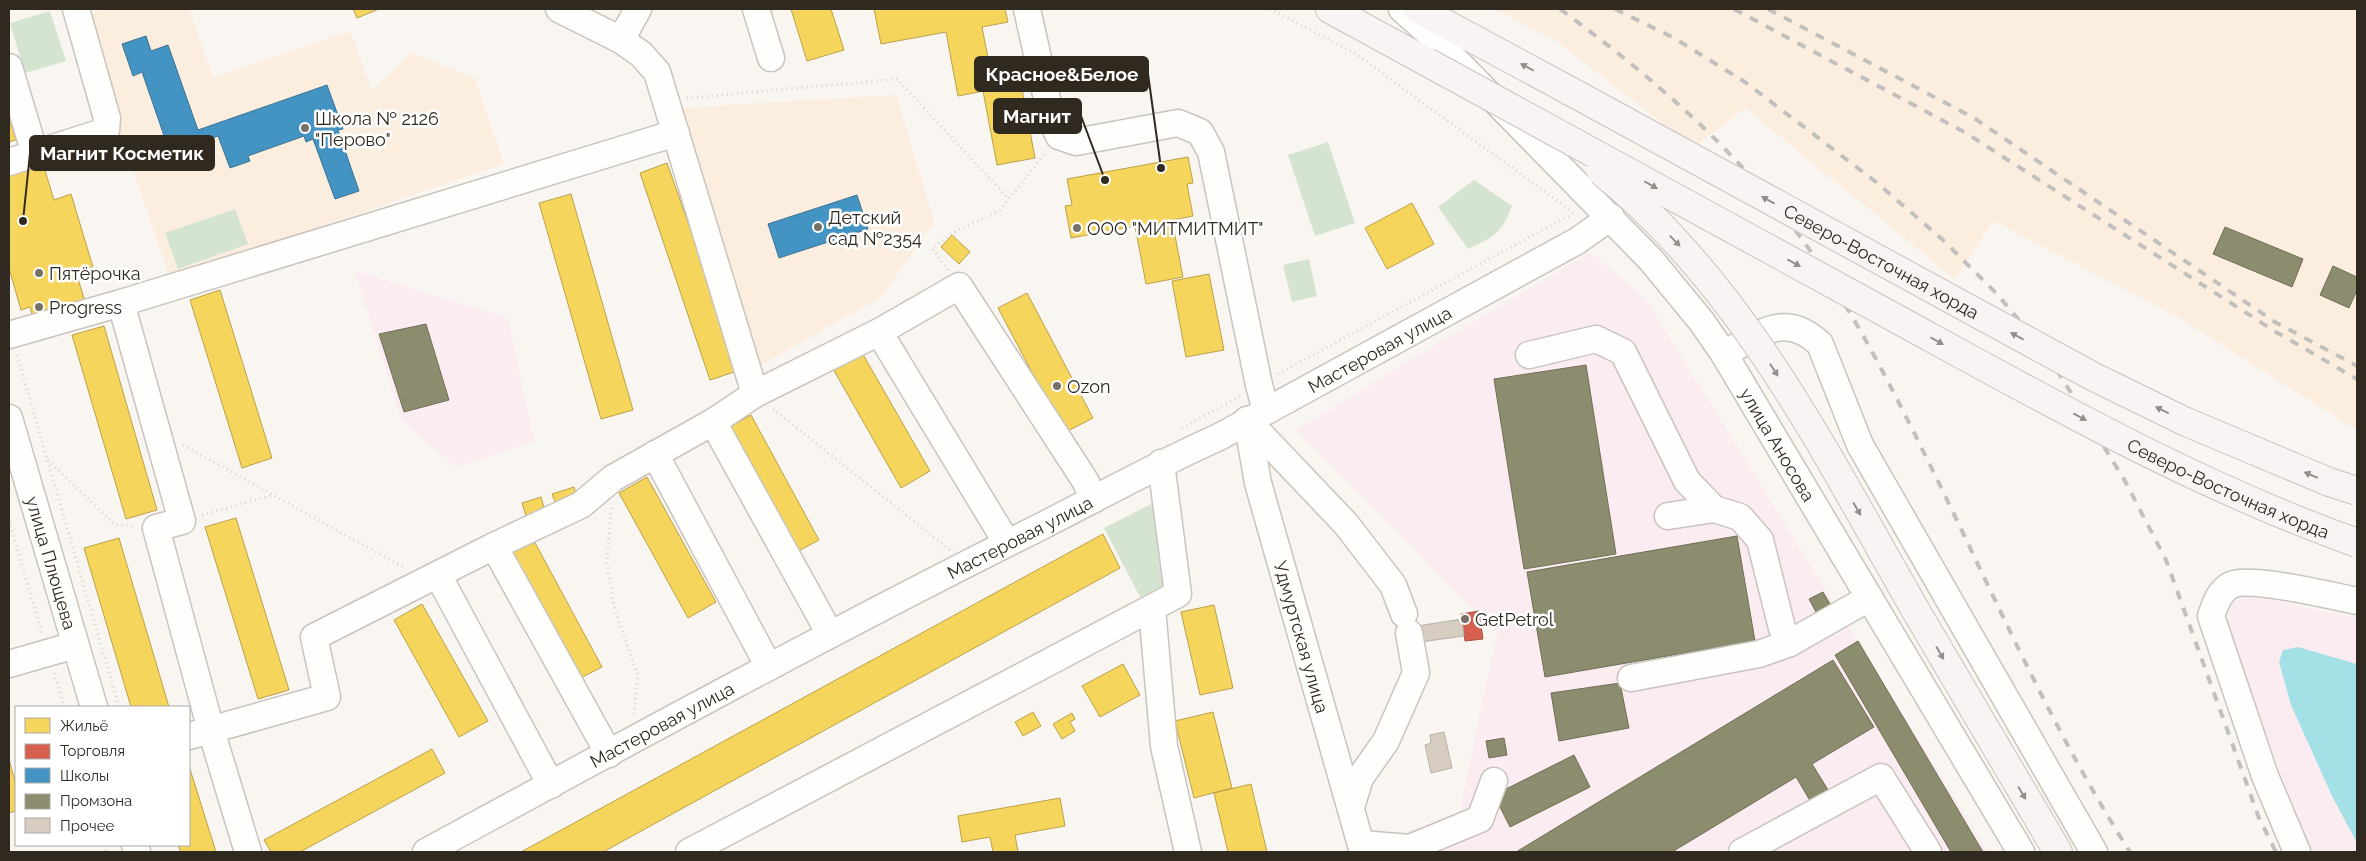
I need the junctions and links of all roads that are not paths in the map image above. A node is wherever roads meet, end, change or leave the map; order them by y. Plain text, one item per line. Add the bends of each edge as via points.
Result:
1 (76, 9) edge
2 (559, 9) edge
3 (638, 9) edge
4 (756, 9) edge
5 (1027, 9) edge
6 (1330, 9) edge
7 (1343, 9) edge
8 (1402, 9) edge
9 (1418, 9) edge
10 (621, 40) junction
11 (770, 58) dead end
12 (9, 67) edge
13 (1476, 80) junction
14 (1547, 128) junction
15 (676, 133) junction
16 (35, 154) junction
17 (9, 162) edge
18 (1601, 224) junction
19 (121, 303) junction
20 (879, 332) junction
21 (10, 335) edge
22 (1724, 354) junction
23 (1529, 355) dead end
24 (755, 394) junction
25 (1257, 416) junction
26 (9, 419) edge
27 (713, 422) junction
28 (655, 454) junction
29 (1161, 463) junction
30 (2357, 491) edge
31 (1093, 500) junction
32 (1714, 509) junction
33 (1668, 516) dead end
34 (1007, 543) junction
35 (2357, 543) edge
36 (494, 546) junction
37 (432, 578) junction
38 (1870, 598) junction
39 (2357, 601) edge
40 (1152, 608) junction
41 (830, 634) junction
42 (1790, 643) junction
43 (76, 644) junction
44 (9, 664) edge
45 (770, 666) junction
46 (1631, 678) dead end
47 (94, 706) edge
48 (200, 733) edge
49 (620, 748) junction
50 (1494, 781) dead end
51 (551, 785) junction
52 (1351, 807) junction
53 (1362, 848) edge
54 (438, 849) edge
55 (248, 852) edge
56 (689, 852) edge
57 (1188, 852) edge
58 (1742, 852) edge
59 (1928, 852) edge
60 (2021, 852) edge
61 (2058, 852) edge
62 (2094, 852) edge
63 (2297, 852) edge

1 - 16 street via 108,126 99,135
2 - 10 street
3 - 10 street
4 - 11 street
5 - 25 street, Удмуртская улица via 1052,121 1059,136 1076,142 1178,123 1200,132 1211,152 1259,385
6 - 14 main road, Северо-Восточная хорда, bridge
7 - 13 street, улица Аносова
8 - 13 street, улица Аносова
30 -> 9 main road, Северо-Восточная хорда, bridge via 2184,421 2092,376
10 - 15 street via 658,72
12 - 16 street
13 - 18 street, улица Аносова
14 -> 35 main road, Северо-Восточная хорда, bridge via 2164,462 2312,527
14 -> 61 main road, Северо-Восточная хорда, bridge via 1625,191 1680,245 1743,322 1821,447
15 - 19 street
15 - 24 street
16 - 17 street
18 - 22 street, улица Аносова via 1651,260
18 - 25 street, Мастеровая улица
19 - 21 street
19 - 48 street via 182,521 156,528
20 - 24 street
20 - 31 street via 959,286 1086,482
20 - 34 street
22 - 38 street, улица Аносова
22 - 62 street via 1775,327 1796,328 1820,344 1860,445
23 - 32 street via 1596,339 1622,352 1687,481
24 - 27 street
25 - 29 street, Мастеровая улица
25 - 52 street, Удмуртская улица via 1258,483
25 - 52 street via 1393,585 1406,624 1416,673 1386,741 1360,778
26 - 43 street, улица Плющева
27 - 28 street
27 - 41 street
28 - 36 street via 613,478 581,505
28 - 45 street
29 - 31 street, Мастеровая улица
29 - 40 street via 1178,594
31 - 34 street, Мастеровая улица
32 - 33 street
32 - 42 street via 1740,517 1760,540 1782,628
34 - 41 street, Мастеровая улица
36 - 37 street
36 - 49 street
37 - 48 street via 314,637 327,697
37 - 51 street
38 - 42 street
38 - 60 street, улица Аносова
39 - 63 street via 2252,582 2232,585 2218,597 2211,616 2265,776
40 - 56 street
40 - 57 street via 1164,746
41 - 45 street, Мастеровая улица
42 - 46 street via 1759,654
43 - 44 street
43 - 47 street, улица Плющева
45 - 49 street, Мастеровая улица
48 - 55 street
49 - 51 street, Мастеровая улица
50 - 53 street via 1480,819 1410,848
51 - 54 street, Мастеровая улица
52 - 53 street, Удмуртская улица
58 - 59 street via 1881,777

